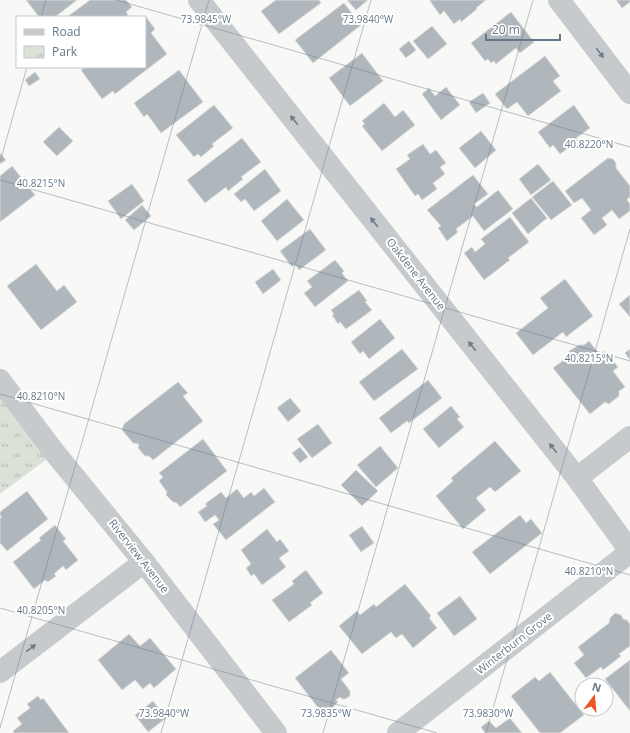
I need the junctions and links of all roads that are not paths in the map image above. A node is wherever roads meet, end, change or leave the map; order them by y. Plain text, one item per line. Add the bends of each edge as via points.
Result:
1 (199, 0) edge
2 (559, 0) edge
3 (630, 93) edge
4 (0, 380) edge
5 (630, 437) edge
6 (577, 478) junction
7 (630, 552) edge
8 (144, 562) junction
9 (0, 672) edge
10 (276, 733) edge
11 (398, 733) edge

6 -> 1 street, Oakdene Avenue
2 -> 3 street
4 - 8 street, Riverview Avenue
5 - 6 street
6 - 7 street, Oakdene Avenue
7 - 11 street, Winterburn Grove
9 -> 8 street
8 - 10 street, Riverview Avenue

